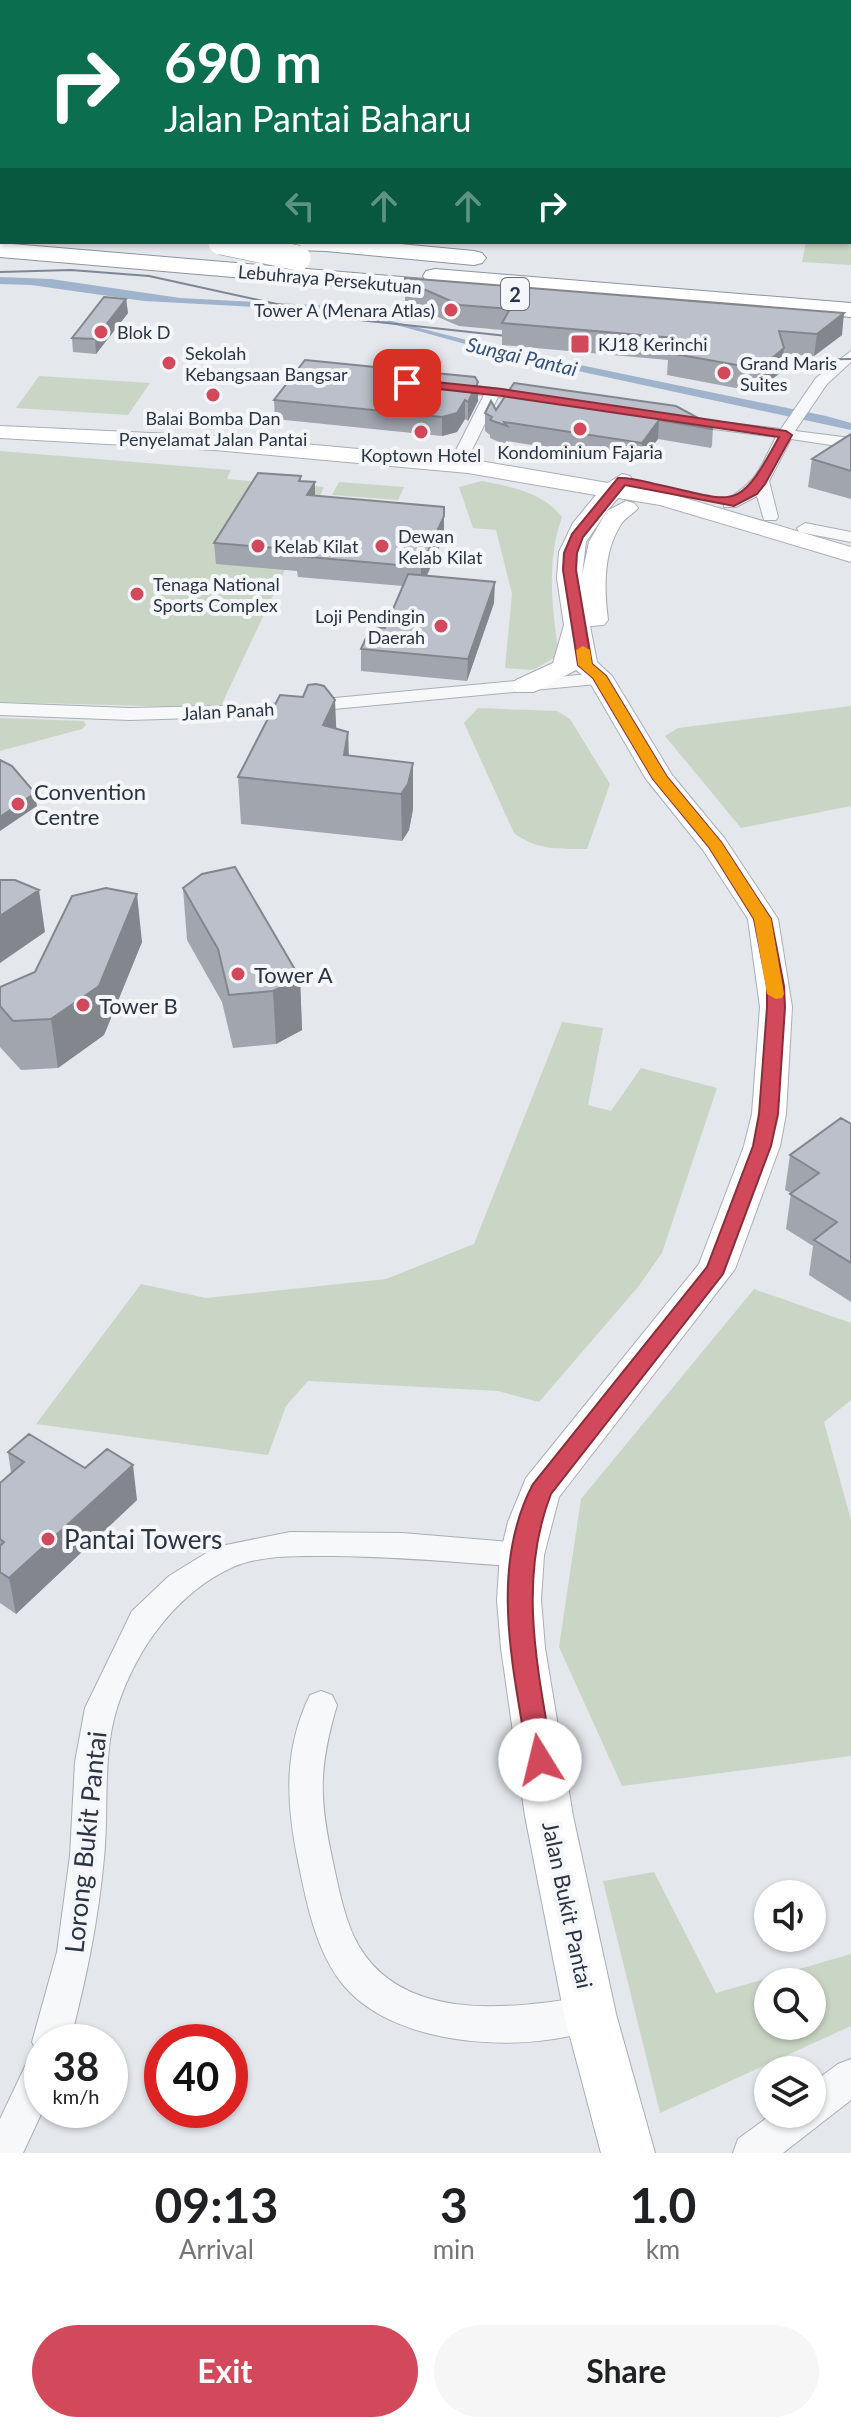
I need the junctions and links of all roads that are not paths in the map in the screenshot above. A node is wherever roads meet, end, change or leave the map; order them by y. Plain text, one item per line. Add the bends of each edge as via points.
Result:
1 (40, 244) edge
2 (126, 244) edge
3 (231, 244) edge
4 (314, 244) edge
5 (0, 250) edge
6 (0, 261) edge
7 (178, 266) junction
8 (599, 283) junction
9 (851, 290) edge
10 (734, 293) junction
11 (851, 303) edge
12 (810, 307) junction
13 (851, 310) edge
14 (851, 321) edge
15 (851, 340) edge
16 (851, 347) edge
17 (851, 355) edge
18 (426, 384) edge
19 (494, 391) junction
20 (554, 400) edge
21 (664, 417) edge
22 (0, 423) edge
23 (788, 430) junction
24 (0, 432) edge
25 (851, 443) edge
26 (461, 456) junction
27 (497, 471) junction
28 (761, 481) junction
29 (618, 485) junction
30 (728, 510) junction
31 (770, 517) junction
32 (589, 540) junction
33 (851, 540) edge
34 (851, 555) edge
35 (577, 618) junction
36 (599, 678) junction
37 (525, 686) junction
38 (0, 709) edge
39 (522, 1555) junction
40 (321, 1705) dead end
41 (590, 2014) junction
42 (56, 2024) edge
43 (851, 2077) edge
44 (826, 2096) edge
45 (24, 2110) edge
46 (785, 2128) edge
47 (0, 2151) edge
48 (628, 2153) edge
49 (752, 2153) edge

1 - 12 highway, Lebuhraya Persekutuan / 2
2 - 10 highway via 443,265
3 - 8 highway, bridge via 298,258
4 - 9 highway
5 - 7 highway, Lebuhraya Persekutuan / 2
6 - 7 highway
7 - 14 highway, Lebuhraya Persekutuan / 2
8 - 10 highway
8 - 12 highway
10 - 11 highway
12 - 13 highway, Lebuhraya Persekutuan / 2
15 - 16 street
17 - 23 street via 824,376
18 - 19 street
19 - 20 street
19 - 26 street
21 - 23 street
22 - 26 street
23 - 25 street
23 - 28 street
24 - 27 street via 215,443
26 - 29 street
27 - 29 street
27 - 32 street via 570,500
28 - 30 street
28 - 31 street
29 - 30 street
29 - 32 street, Jalan Bukit Pantai
30 - 31 street
30 - 32 street via 630,506
30 - 34 street
31 - 33 street
32 - 35 street, Jalan Bukit Pantai via 569,570
32 - 36 street, Jalan Bukit Pantai via 596,559 592,603 602,662
35 - 36 street, Jalan Bukit Pantai via 585,665
35 - 37 street via 565,667
36 - 37 street, Jalan Panah
36 - 39 street, Jalan Bukit Pantai via 660,779 715,845 763,919 776,1007 769,1114 716,1269 541,1490
37 - 38 street, Jalan Panah via 210,713
39 - 41 street, Jalan Bukit Pantai via 523,1648 549,1816
39 - 42 street, Lorong Bukit Pantai via 402,1545 290,1544 227,1556 180,1585 143,1620 101,1708 75,1952
40 - 41 street via 305,1769 309,1825 334,1934 359,1975 402,2007 465,2024
41 - 48 street, Jalan Bukit Pantai
43 - 44 street
45 - 47 street
46 - 49 street

